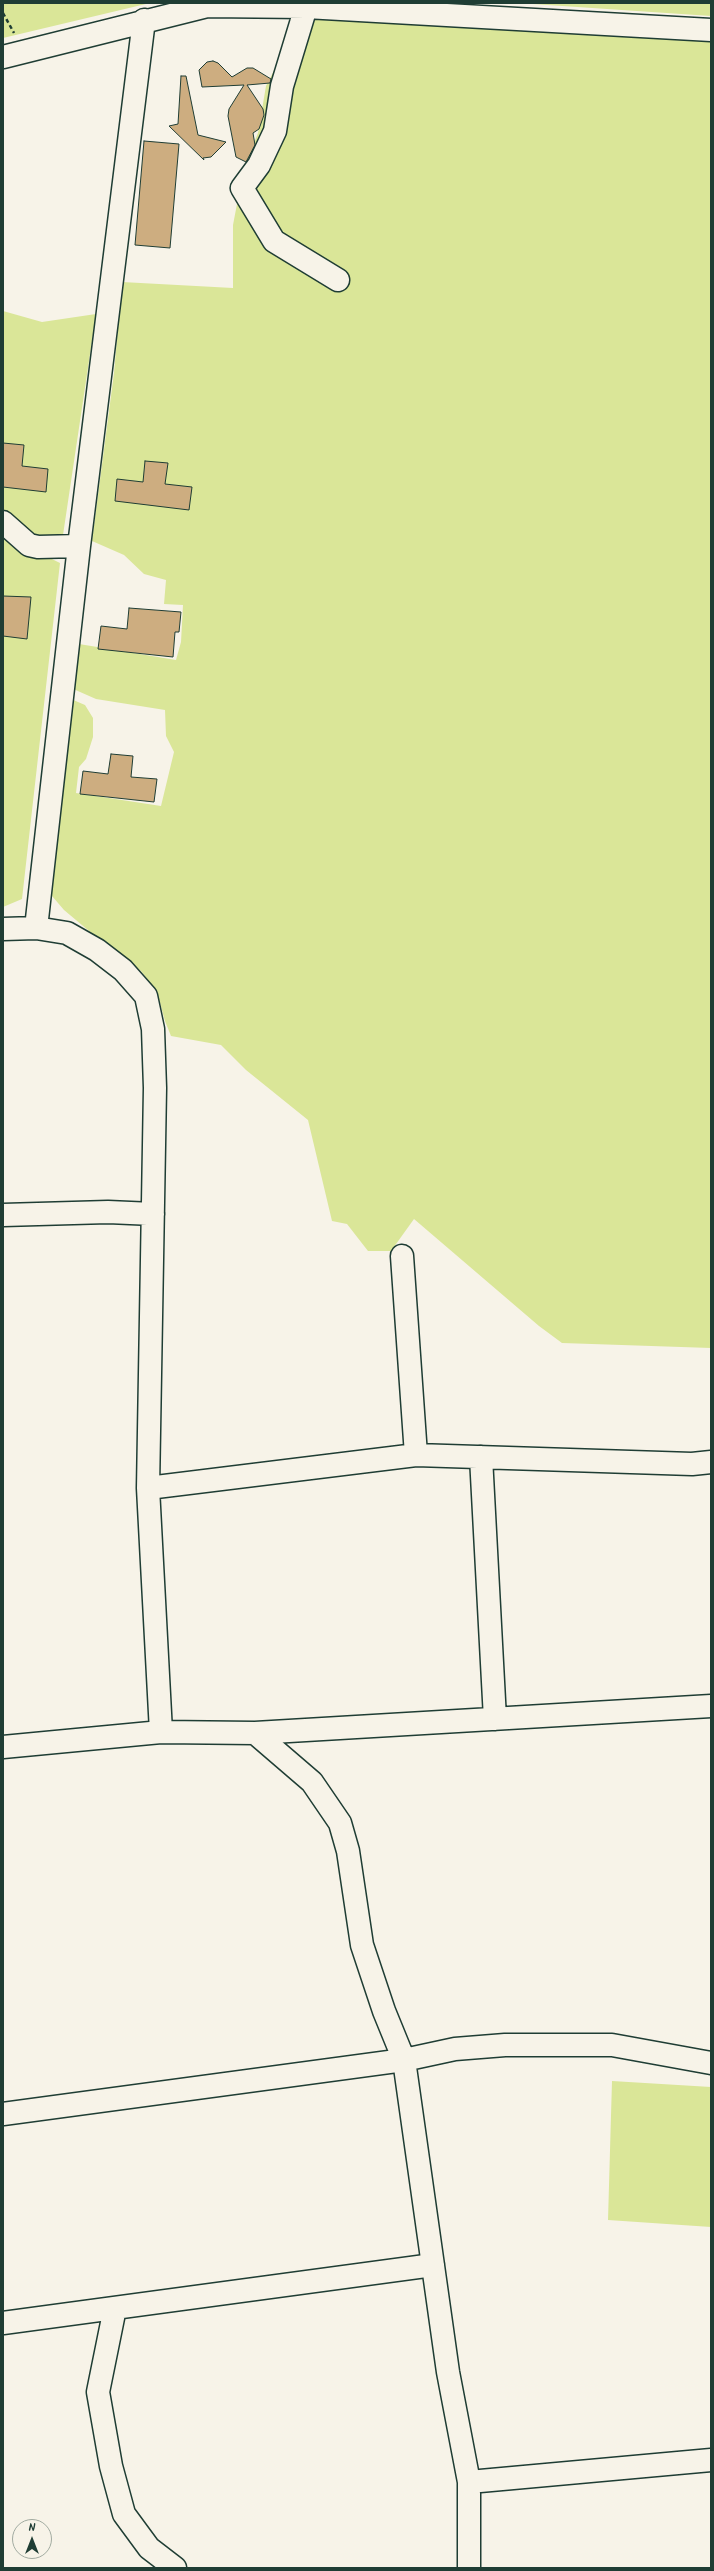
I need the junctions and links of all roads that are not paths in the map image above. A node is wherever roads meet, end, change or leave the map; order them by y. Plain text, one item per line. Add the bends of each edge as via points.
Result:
1 (207, 4) edge
2 (306, 7) junction
3 (144, 20) junction
4 (711, 30) edge
5 (3, 57) edge
6 (338, 280) dead end
7 (3, 522) edge
8 (79, 546) junction
9 (36, 928) junction
10 (3, 929) edge
11 (153, 1214) junction
12 (3, 1215) edge
13 (402, 1256) dead end
14 (416, 1455) junction
15 (481, 1457) junction
16 (711, 1462) edge
17 (148, 1488) junction
18 (711, 1706) edge
19 (495, 1719) junction
20 (161, 1732) junction
21 (255, 1733) junction
22 (3, 1747) edge
23 (404, 2060) junction
24 (711, 2063) edge
25 (3, 2114) edge
26 (433, 2266) junction
27 (115, 2308) junction
28 (3, 2323) edge
29 (711, 2460) edge
30 (469, 2482) junction
31 (175, 2568) edge
32 (469, 2568) edge

1 - 2 street
1 - 3 street
2 - 4 street
2 - 6 street via 282,86 275,131 259,165 242,188 274,241
3 - 5 street
3 - 8 street
7 - 8 street via 29,545
8 - 9 street
9 - 10 street
9 - 11 street via 67,933 98,950 123,970 146,996 156,1051
11 - 12 street via 108,1212
11 - 17 street
13 - 14 street
14 - 15 street
14 - 17 street
15 - 16 street via 692,1464
15 - 19 street
17 - 20 street
18 - 19 street
19 - 21 street
20 - 21 street
20 - 22 street
21 - 23 street via 312,1782 340,1823 348,1851 362,1945
23 - 24 street via 455,2049 505,2045 604,2045
23 - 25 street
23 - 26 street
26 - 27 street
26 - 30 street via 448,2372
27 - 28 street
27 - 31 street via 98,2392 111,2466 124,2514 149,2548
29 - 30 street
30 - 32 street

